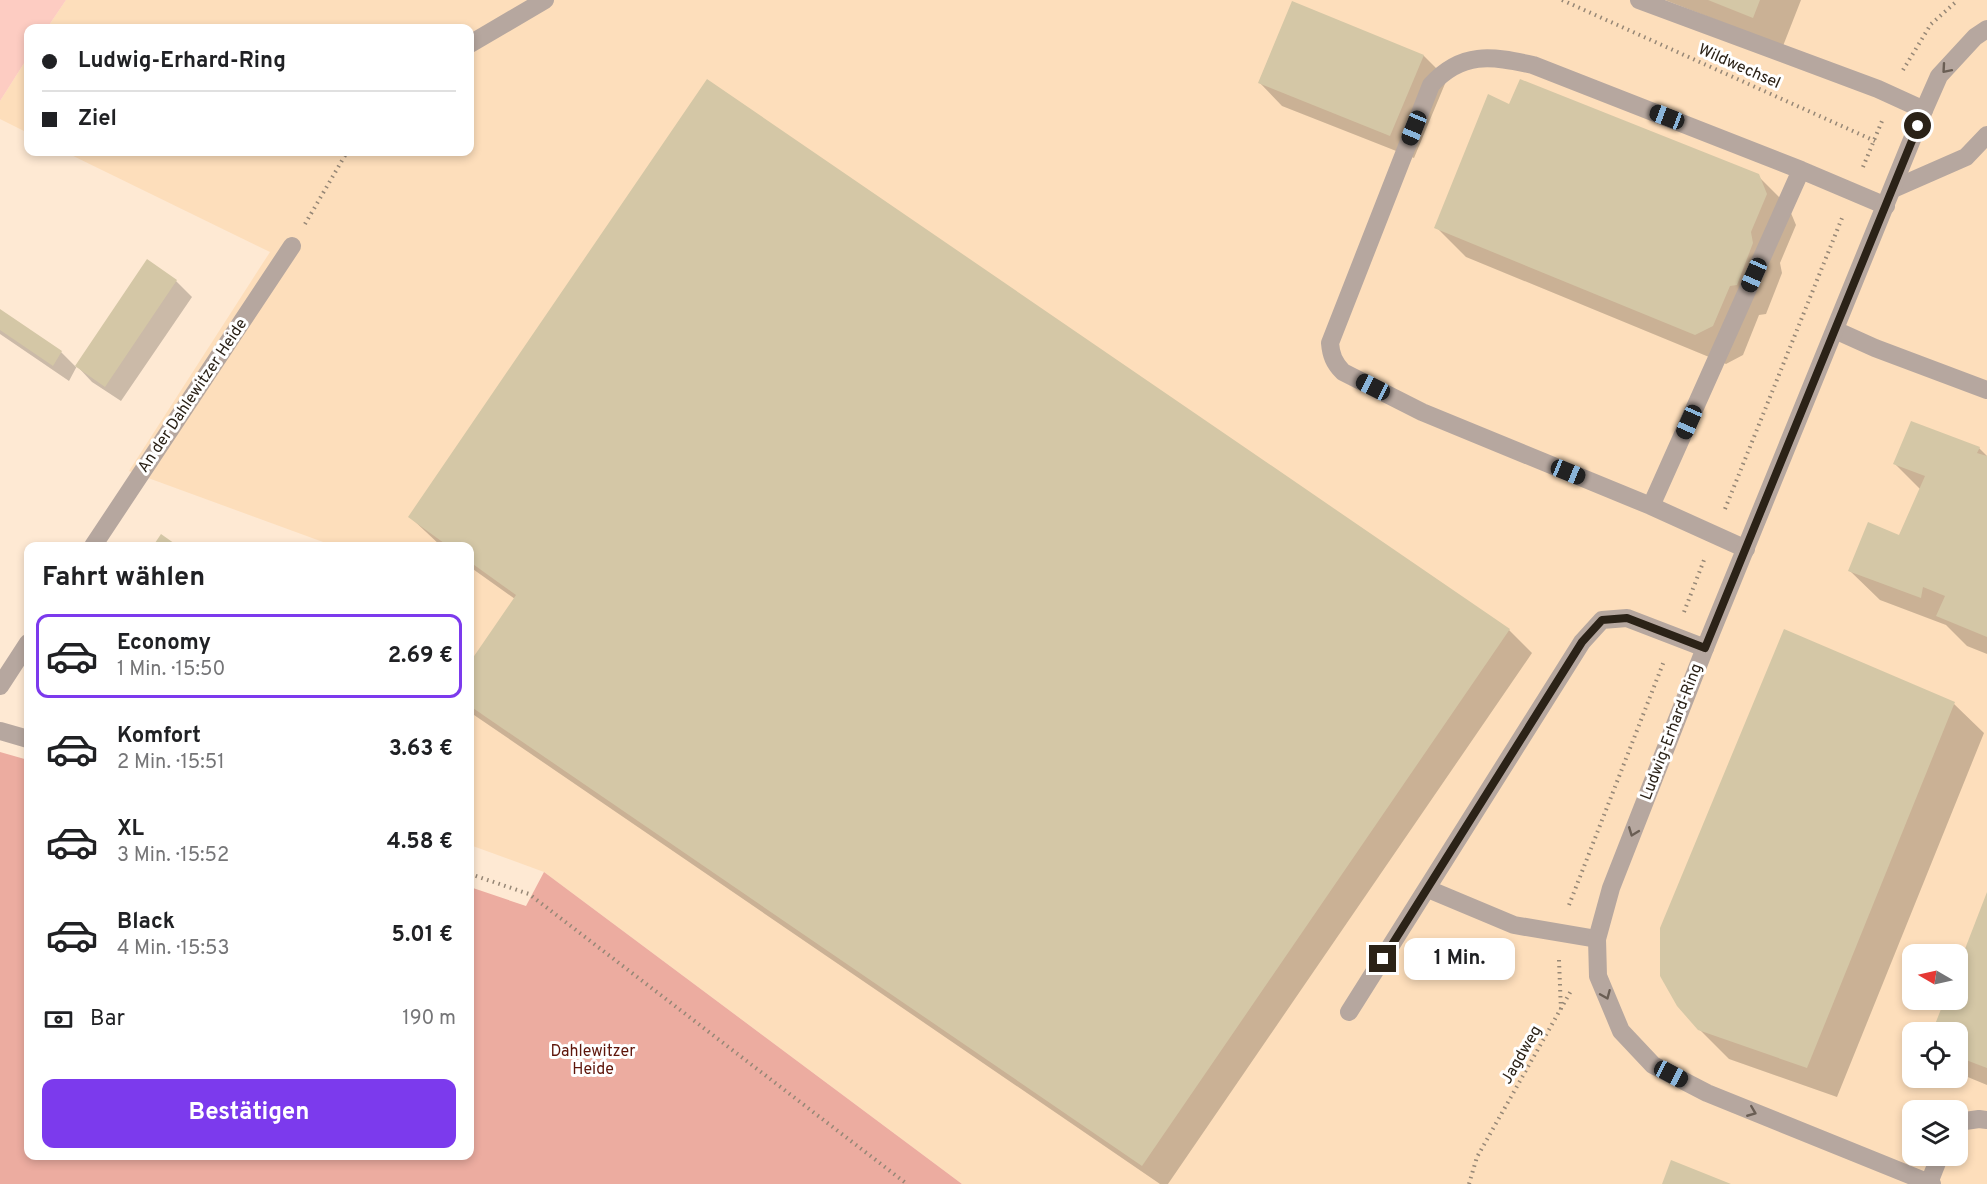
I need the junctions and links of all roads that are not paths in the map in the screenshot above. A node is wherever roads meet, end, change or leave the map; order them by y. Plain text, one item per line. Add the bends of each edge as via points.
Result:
1 (545, 0) edge
2 (1639, 0) edge
3 (1987, 29) edge
4 (474, 42) edge
5 (1924, 110) junction
6 (1987, 135) edge
7 (1801, 170) junction
8 (1889, 197) junction
9 (292, 246) road end
10 (1835, 330) junction
11 (1987, 390) edge
12 (1651, 506) junction
13 (96, 542) edge
14 (1746, 549) junction
15 (1705, 648) junction
16 (24, 649) edge
17 (0, 686) edge
18 (0, 731) edge
19 (24, 739) edge
20 (1428, 889) junction
21 (1597, 939) junction
22 (1349, 1012) dead end
23 (1987, 1120) edge
24 (1968, 1121) edge
25 (1936, 1166) edge
26 (1931, 1183) edge

1 - 4 street
2 - 5 street
3 -> 5 street, Ludwig-Erhard-Ring via 1975,36 1939,76
5 - 8 street, Ludwig-Erhard-Ring
6 - 8 street via 1966,157
7 - 8 street via 1853,190
7 - 12 street
7 - 12 street via 1533,65 1479,58 1458,63 1431,86 1330,343 1335,363 1342,372 1422,412
8 - 10 street, Ludwig-Erhard-Ring
9 - 13 street, An der Dahlewitzer Heide
10 - 11 street
10 - 14 street, Ludwig-Erhard-Ring
12 - 14 street
14 - 15 street, Ludwig-Erhard-Ring
15 - 20 street via 1627,618 1602,620 1582,642
15 -> 21 street, Ludwig-Erhard-Ring via 1611,888
16 - 17 street
18 - 19 street
20 - 21 street via 1514,925
20 - 22 street
21 -> 26 street, Ludwig-Erhard-Ring via 1598,976 1621,1031 1653,1065 1707,1093
23 - 24 street
25 - 26 street

